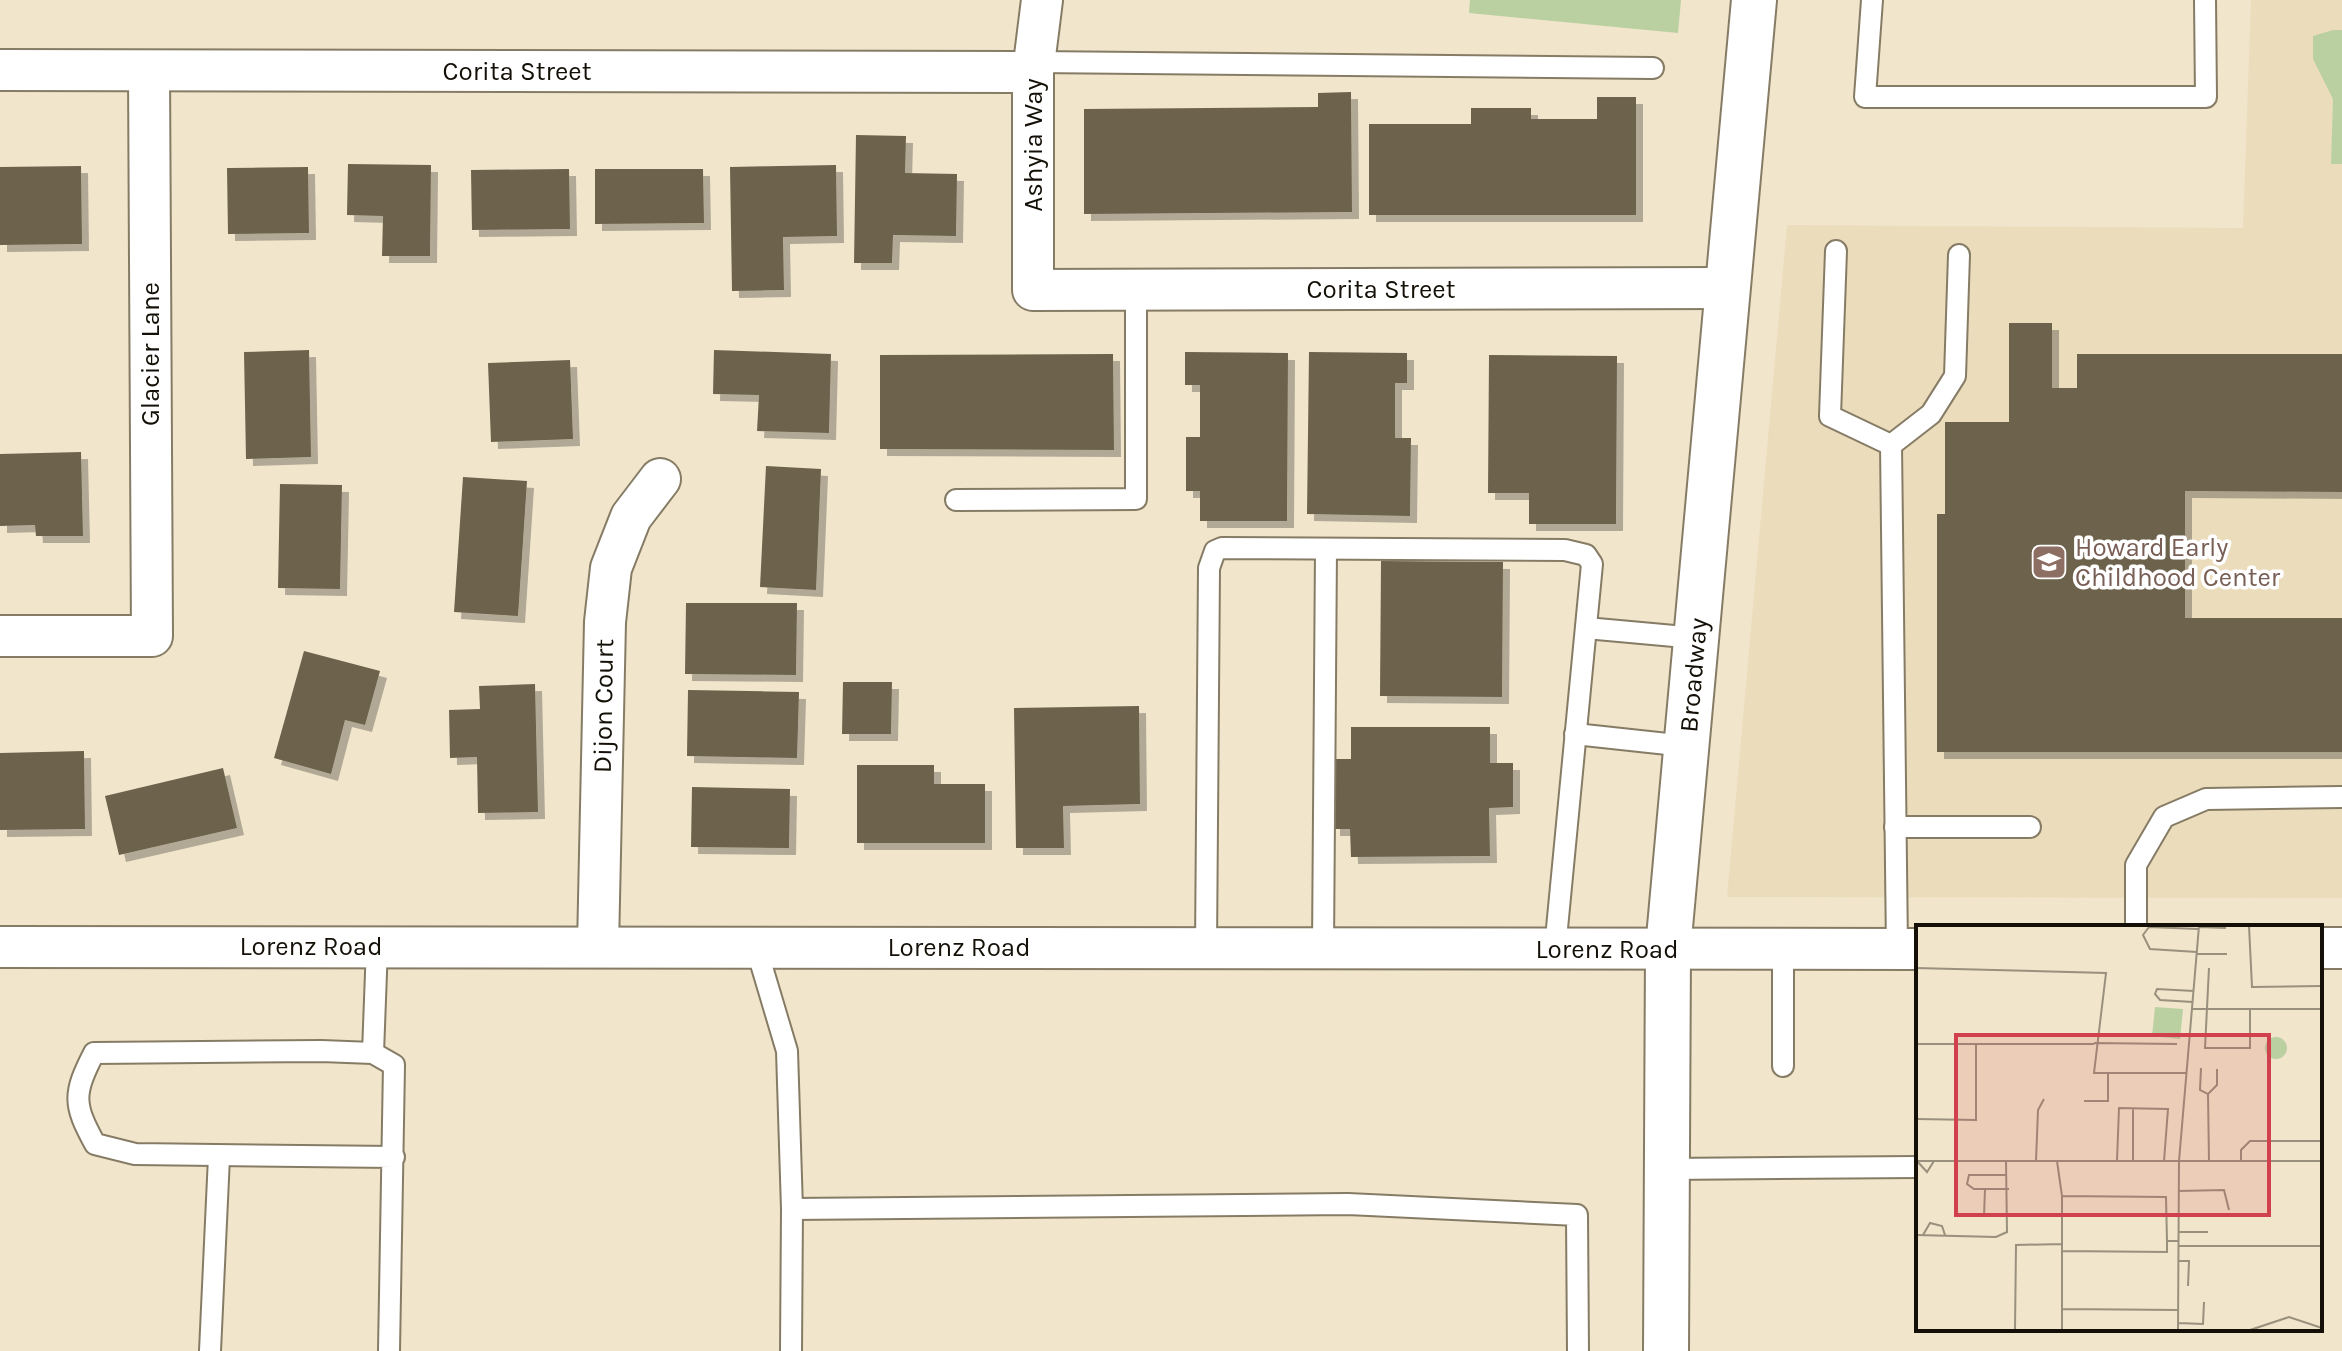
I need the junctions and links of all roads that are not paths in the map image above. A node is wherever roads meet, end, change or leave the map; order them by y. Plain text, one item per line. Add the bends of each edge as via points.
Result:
1 (1042, 0) edge
2 (1754, 0) edge
3 (1872, 0) edge
4 (2205, 0) edge
5 (1034, 67) junction
6 (1653, 68) dead end
7 (0, 70) edge
8 (149, 71) junction
9 (1836, 251) dead end
10 (1959, 255) dead end
11 (1729, 288) junction
12 (1033, 290) joint
13 (1136, 290) junction
14 (1891, 445) junction
15 (660, 479) dead end
16 (956, 500) dead end
17 (1326, 549) junction
18 (1586, 628) junction
19 (0, 636) edge
20 (1696, 638) junction
21 (1575, 734) junction
22 (1686, 746) junction
23 (2342, 797) edge
24 (1895, 827) junction
25 (2030, 827) dead end
26 (2136, 925) edge
27 (377, 946) junction
28 (598, 946) junction
29 (0, 947) edge
30 (756, 947) junction
31 (1206, 948) junction
32 (1323, 948) junction
33 (1555, 949) junction
34 (1668, 949) junction
35 (1783, 949) junction
36 (1908, 949) edge
37 (373, 1053) junction
38 (1783, 1066) dead end
39 (219, 1157) junction
40 (394, 1157) junction
41 (1916, 1167) edge
42 (1666, 1169) junction
43 (792, 1209) junction
44 (210, 1351) edge
45 (389, 1351) edge
46 (791, 1351) edge
47 (1578, 1351) edge
48 (1666, 1351) edge

1 - 5 street, Ashyia Way
2 - 11 main road, Broadway
3 - 4 lane via 1865,97 2206,97
5 - 6 lane
5 - 8 street, Corita Street
5 - 12 street, Ashyia Way
7 - 8 street, Corita Street
8 - 19 street, Glacier Lane via 152,636
9 - 14 lane via 1830,416
10 - 14 lane via 1955,376 1931,414
11 - 13 street, Corita Street
11 - 20 main road, Broadway
12 - 13 street, Corita Street
13 - 16 lane via 1136,499
14 - 24 lane
15 - 28 street, Dijon Court via 631,517 611,568 605,622
17 - 18 lane via 1565,550 1586,555 1592,564
17 - 31 lane via 1222,548 1215,551 1209,568
17 - 32 lane
18 - 20 lane
18 - 21 lane
20 - 22 main road, Broadway
21 - 22 lane
21 - 33 lane
22 - 34 main road, Broadway
23 - 26 lane via 2206,799 2164,817 2136,865
24 - 25 lane
24 - 36 lane
27 - 28 street, Lorenz Road
27 - 29 street, Lorenz Road
27 - 37 lane
28 - 30 street, Lorenz Road
30 - 31 street, Lorenz Road
30 - 43 lane via 787,1051
31 - 32 street, Lorenz Road
32 - 33 street, Lorenz Road
33 - 34 street, Lorenz Road
34 - 35 street, Lorenz Road
34 - 42 main road, Broadway
35 - 36 street, Lorenz Road
35 - 38 lane
37 - 39 lane via 94,1053 79,1082 80,1116 95,1144 135,1154
37 - 40 lane via 394,1065
39 - 40 lane
39 - 44 lane
40 - 45 lane
41 - 42 lane
42 - 48 main road, Broadway
43 - 46 lane
43 - 47 lane via 1348,1204 1577,1215

